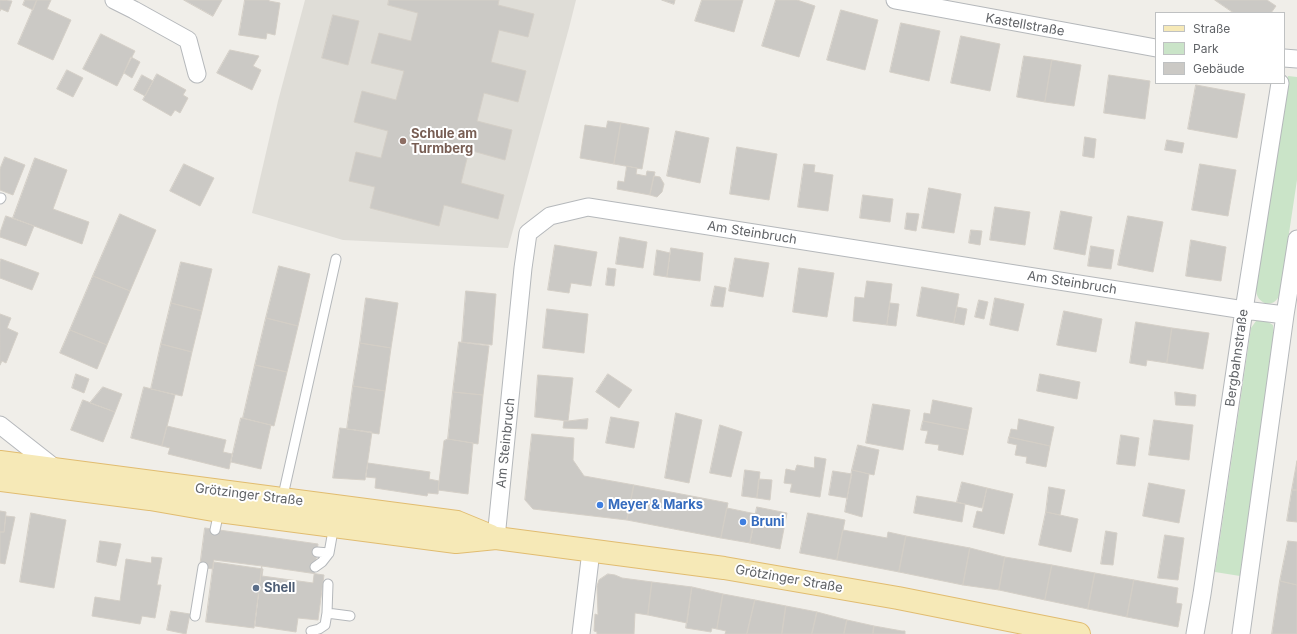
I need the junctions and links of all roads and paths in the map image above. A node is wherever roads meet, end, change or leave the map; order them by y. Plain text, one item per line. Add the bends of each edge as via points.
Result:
1 (114, 0) edge
2 (895, 0) edge
3 (1155, 48) edge
4 (1285, 58) edge
5 (1297, 59) edge
6 (198, 74) dead end
7 (1280, 84) edge
8 (1297, 239) edge
9 (336, 259) dead end
10 (1244, 310) junction
11 (1285, 315) junction
12 (0, 425) edge
13 (0, 462) edge
14 (56, 469) junction
15 (0, 480) edge
16 (282, 500) junction
17 (219, 507) junction
18 (335, 517) junction
19 (496, 538) junction
20 (591, 551) junction
21 (317, 552) dead end
22 (329, 553) junction
23 (203, 567) dead end
24 (315, 567) dead end
25 (328, 584) dead end
26 (327, 613) junction
27 (195, 616) dead end
28 (350, 616) dead end
29 (1039, 630) edge
30 (311, 631) dead end
31 (581, 634) edge
32 (1080, 634) edge
33 (1195, 634) edge
34 (1241, 634) edge

1 - 6 street via 188,40
2 - 3 street, Kastellstraße
4 - 5 street
7 - 10 street, Bergbahnstraße
8 - 11 street
9 - 16 lane
10 - 11 street, Am Steinbruch
10 - 19 street, Am Steinbruch via 588,207 550,216 528,233
10 - 33 street, Bergbahnstraße
11 - 34 street
12 - 14 street
13 - 14 main road, Grötzinger Straße
14 - 17 main road, Grötzinger Straße
15 - 17 main road, Grötzinger Straße
16 - 17 main road, Grötzinger Straße
16 - 18 main road, Grötzinger Straße
17 - 18 main road, Grötzinger Straße
18 - 19 main road, Grötzinger Straße via 456,542
18 - 22 lane
19 - 20 main road, Grötzinger Straße
20 - 29 main road, Grötzinger Straße via 724,568 898,598
20 - 31 street
21 - 22 lane
22 - 24 lane
23 - 27 lane
25 - 26 lane
26 - 28 lane
26 - 30 lane via 323,628
29 - 32 main road, Grötzinger Straße

